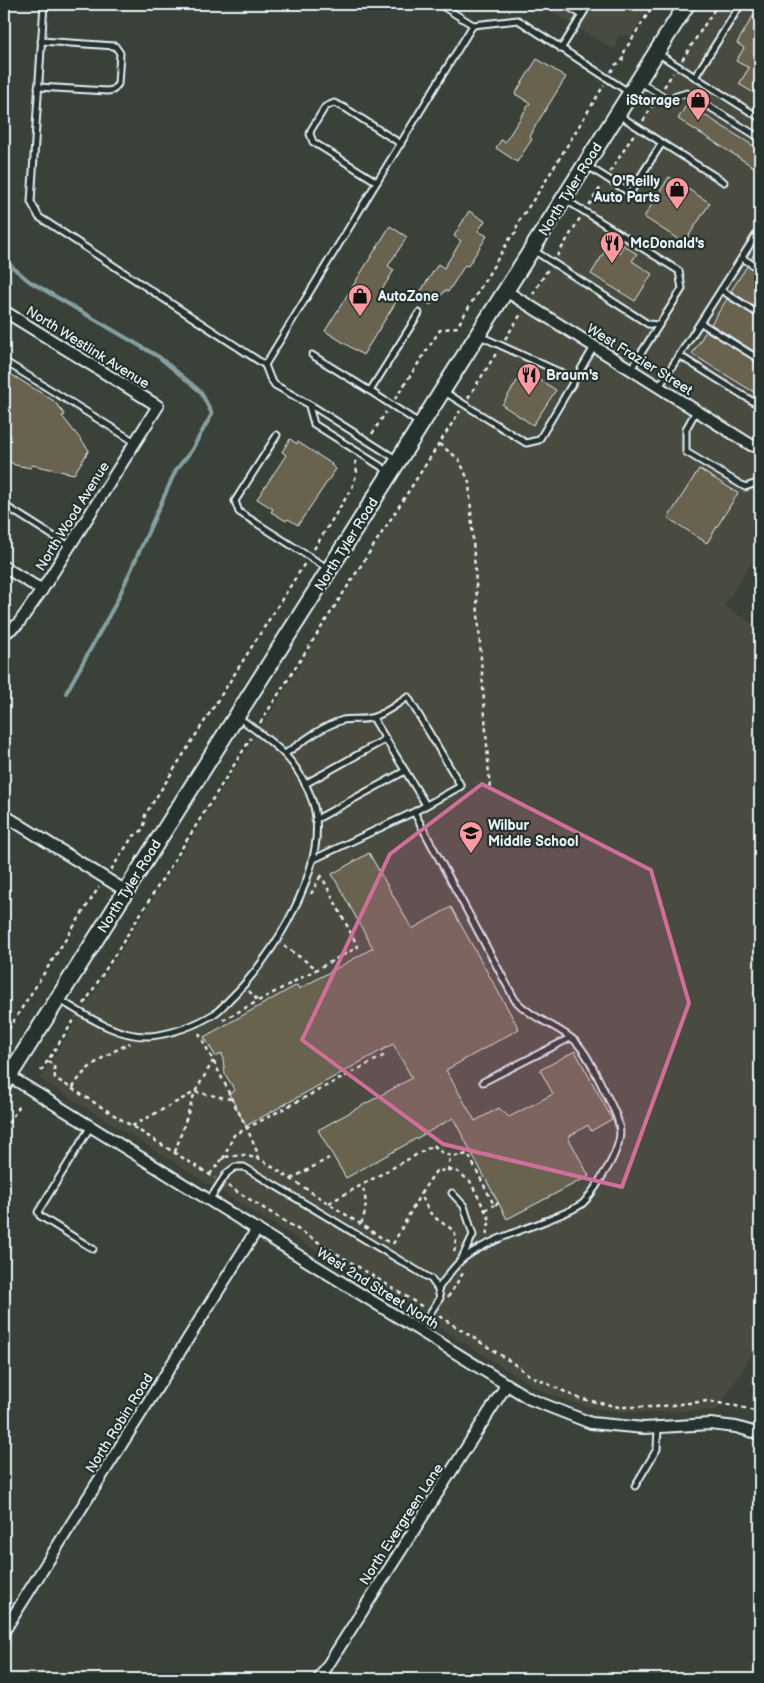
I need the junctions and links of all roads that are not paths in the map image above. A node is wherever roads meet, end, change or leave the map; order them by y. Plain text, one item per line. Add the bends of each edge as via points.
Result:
1 (44, 4) edge
2 (439, 4) edge
3 (564, 4) edge
4 (589, 4) edge
5 (687, 4) edge
6 (741, 4) edge
7 (582, 15) junction
8 (473, 25) junction
9 (41, 41) junction
10 (562, 49) junction
11 (656, 53) junction
12 (695, 77) junction
13 (38, 87) junction
14 (634, 87) junction
15 (617, 114) junction
16 (760, 118) edge
17 (760, 138) edge
18 (662, 142) junction
19 (401, 144) junction
20 (585, 165) junction
21 (377, 182) junction
22 (724, 182) dead end
23 (564, 199) junction
24 (760, 229) edge
25 (532, 249) junction
26 (742, 258) junction
27 (760, 270) edge
28 (721, 290) junction
29 (506, 291) junction
30 (4, 311) edge
31 (419, 313) dead end
32 (760, 315) edge
33 (701, 323) junction
34 (658, 325) junction
35 (478, 335) junction
36 (594, 346) junction
37 (312, 355) dead end
38 (680, 356) junction
39 (760, 360) edge
40 (4, 361) edge
41 (265, 365) junction
42 (631, 369) junction
43 (575, 379) junction
44 (660, 387) junction
45 (370, 391) junction
46 (443, 391) junction
47 (158, 406) joint
48 (309, 406) junction
49 (760, 406) edge
50 (696, 410) junction
51 (422, 424) junction
52 (277, 435) dead end
53 (135, 442) junction
54 (760, 448) edge
55 (395, 467) junction
56 (760, 482) edge
57 (4, 505) edge
58 (69, 546) junction
59 (4, 567) edge
60 (329, 570) junction
61 (42, 590) junction
62 (4, 634) edge
63 (237, 716) junction
64 (374, 718) junction
65 (386, 739) junction
66 (285, 754) junction
67 (405, 770) junction
68 (305, 784) junction
69 (426, 805) junction
70 (414, 812) junction
71 (4, 815) edge
72 (315, 820) junction
73 (312, 860) junction
74 (126, 890) junction
75 (58, 999) junction
76 (570, 1038) junction
77 (6, 1080) edge
78 (483, 1082) dead end
79 (91, 1126) junction
80 (452, 1193) dead end
81 (210, 1200) junction
82 (257, 1229) junction
83 (93, 1249) dead end
84 (459, 1262) junction
85 (438, 1289) junction
86 (419, 1330) junction
87 (507, 1384) junction
88 (658, 1427) junction
89 (760, 1434) edge
90 (635, 1486) dead end
91 (4, 1631) edge
92 (319, 1679) edge

1 - 9 lane
2 - 8 lane
3 - 7 lane
4 - 7 lane
5 - 11 main road, North Tyler Road
6 - 12 lane
7 - 10 lane
8 - 10 lane via 518,20
8 - 19 lane
9 - 13 lane
9 - 13 lane via 115,46 120,53 118,84 107,91
10 - 14 lane via 608,78
11 - 12 lane
11 - 14 main road, North Tyler Road
12 - 16 lane
13 - 41 lane via 31,202 39,217
14 - 15 main road, North Tyler Road
14 - 17 lane via 667,100 687,93
15 - 18 lane
15 - 20 main road, North Tyler Road
18 - 20 lane via 630,193
18 - 22 lane
19 - 21 lane
19 - 21 lane via 337,104 325,107 310,134 313,142
20 - 23 main road, North Tyler Road
21 - 41 lane
23 - 25 main road, North Tyler Road
23 - 34 lane via 679,272 682,289
24 - 26 lane
25 - 29 main road, North Tyler Road
25 - 34 lane via 648,324
26 - 27 lane
26 - 28 lane
28 - 32 lane
28 - 33 lane
29 - 35 main road, North Tyler Road
29 - 36 street, West Frazier Street
30 - 47 street, North Westlink Avenue
31 - 45 lane
33 - 38 lane
33 - 39 lane
34 - 42 lane
35 - 43 lane
35 - 46 main road, North Tyler Road
36 - 42 street, West Frazier Street
36 - 43 lane
37 - 45 lane
38 - 44 lane
38 - 49 lane
40 - 53 lane
41 - 48 lane via 275,385
42 - 44 street, West Frazier Street
43 - 46 lane via 539,440 526,443
44 - 50 street, West Frazier Street
45 - 51 lane
46 - 51 main road, North Tyler Road
47 - 53 street, North Wood Avenue
48 - 55 lane via 367,441
48 - 55 lane via 314,424 360,453
50 - 54 street, West Frazier Street
50 - 56 lane via 686,428 686,452 745,487
51 - 55 main road, North Tyler Road
52 - 60 lane via 235,501 239,512
53 - 58 street, North Wood Avenue
55 - 60 main road, North Tyler Road
57 - 58 lane
58 - 61 street, North Wood Avenue
59 - 61 street
60 - 63 main road, North Tyler Road
61 - 62 street, North Wood Avenue via 18,624
63 - 66 lane
63 - 74 main road, North Tyler Road
64 - 65 lane
64 - 66 lane via 333,724
64 - 69 lane via 408,697 413,705 461,786
65 - 67 lane
65 - 68 lane
66 - 68 lane
67 - 69 lane
67 - 72 lane
68 - 72 lane
69 - 70 lane
70 - 73 lane
70 - 76 lane via 516,1000 521,1007
71 - 74 street
72 - 73 lane
73 - 75 lane via 283,931 259,967 216,1013 186,1028 151,1036 134,1035 98,1023
74 - 75 main road, North Tyler Road
75 - 77 main road, North Tyler Road
76 - 78 lane
76 - 84 lane via 584,1052 617,1116 620,1141 616,1152 582,1204 504,1236
77 - 79 street, West 2nd Street North
79 - 81 street, West 2nd Street North
79 - 83 lane via 38,1212
80 - 84 lane via 464,1206 473,1235
81 - 82 street, West 2nd Street North
81 - 85 lane via 227,1172 235,1167 244,1167 431,1279
82 - 86 street, West 2nd Street North
82 - 91 street, North Robin Road
84 - 85 lane
85 - 86 lane via 440,1298
86 - 87 street, West 2nd Street North
87 - 88 street, West 2nd Street North via 530,1398 591,1423 616,1427
87 - 92 street, North Evergreen Lane
88 - 89 street, West 2nd Street North via 710,1424
88 - 90 lane via 657,1449

